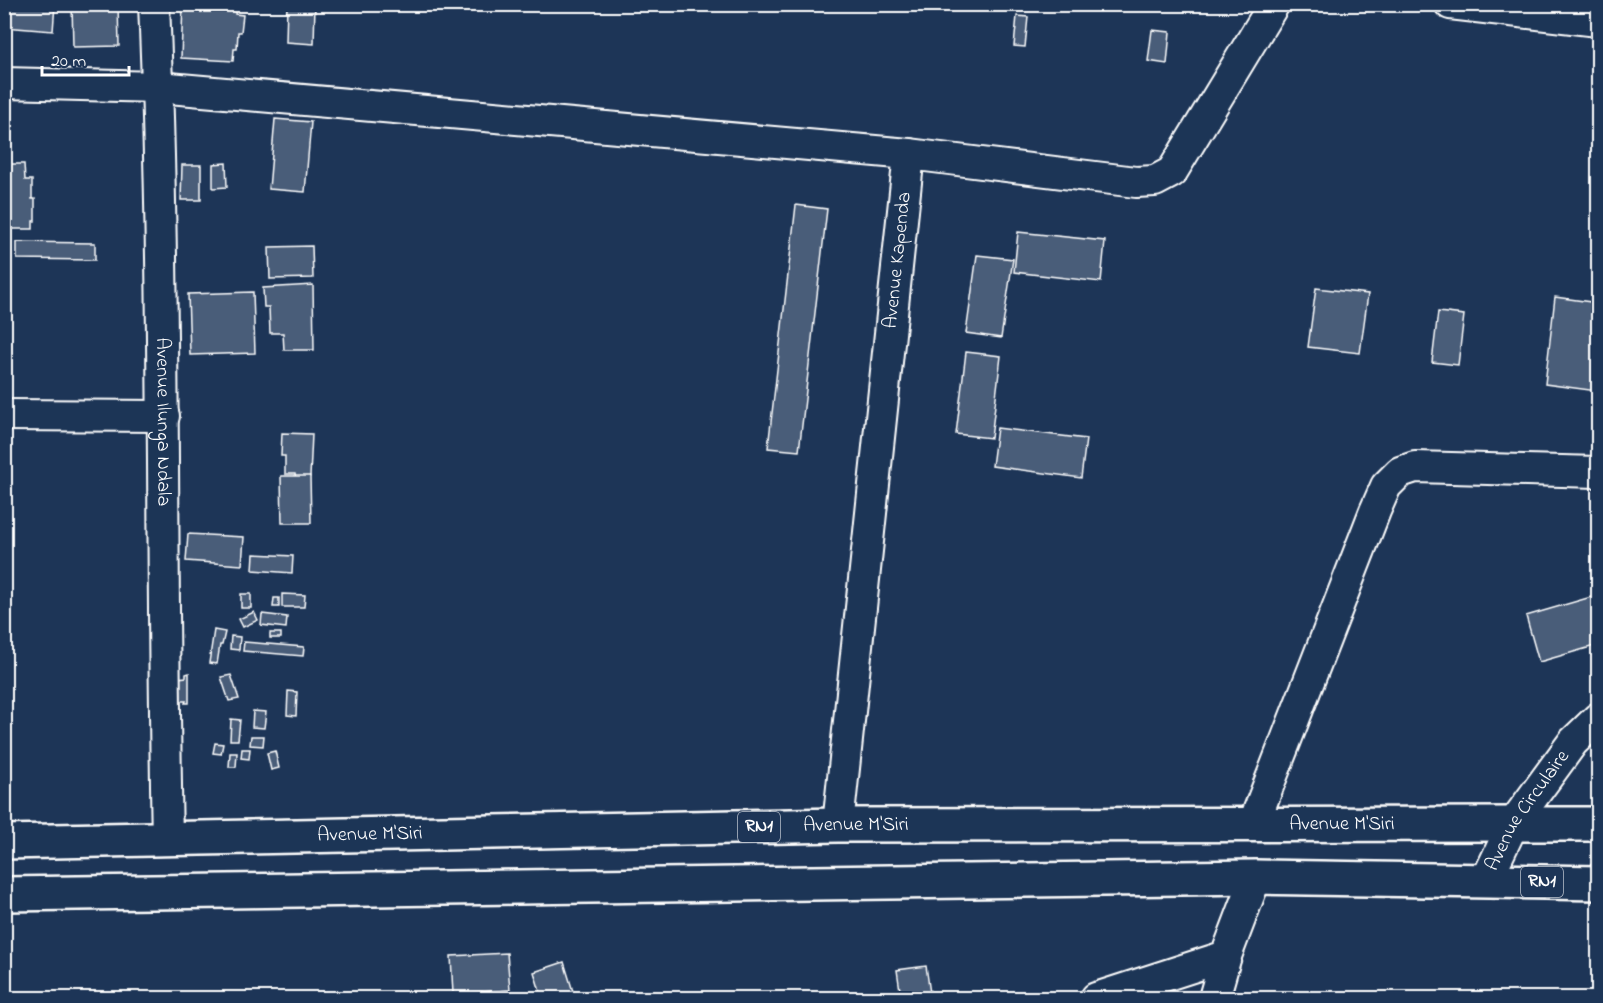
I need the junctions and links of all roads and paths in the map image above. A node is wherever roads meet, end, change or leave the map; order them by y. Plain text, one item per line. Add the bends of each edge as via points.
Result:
1 (154, 4) edge
2 (1274, 4) edge
3 (1450, 4) edge
4 (1599, 21) edge
5 (4, 83) edge
6 (158, 87) junction
7 (909, 154) junction
8 (4, 415) edge
9 (164, 416) junction
10 (1599, 472) edge
11 (1599, 718) edge
12 (1513, 824) junction
13 (1599, 824) edge
14 (838, 825) junction
15 (1253, 825) junction
16 (167, 839) junction
17 (4, 842) edge
18 (1256, 877) junction
19 (1486, 881) junction
20 (1599, 883) edge
21 (4, 894) edge
22 (1226, 956) junction
23 (1096, 999) edge
24 (1214, 999) edge

1 - 6 street, Avenue Ilunga Ndala
2 - 7 street via 1172,172 1155,181 1136,182
3 - 4 street
5 - 6 street
6 - 7 street
6 - 9 street, Avenue Ilunga Ndala
7 - 14 street, Avenue Kapenda
8 - 9 street
9 - 16 street, Avenue Ilunga Ndala
10 - 15 street via 1414,467 1400,472 1386,486
11 - 12 street, Avenue Circulaire via 1573,742
12 - 13 highway, Avenue M'Siri / RN1
12 - 15 highway, Avenue M'Siri / RN1
12 - 19 street, Avenue Circulaire
14 - 15 highway, Avenue M'Siri / RN1
14 - 16 highway, Avenue M'Siri / RN1
16 - 17 highway, Avenue M'Siri / RN1
18 - 19 highway, RN1
18 - 21 highway, RN1
18 - 22 street
19 - 20 highway, RN1
22 - 23 street
22 - 24 street

